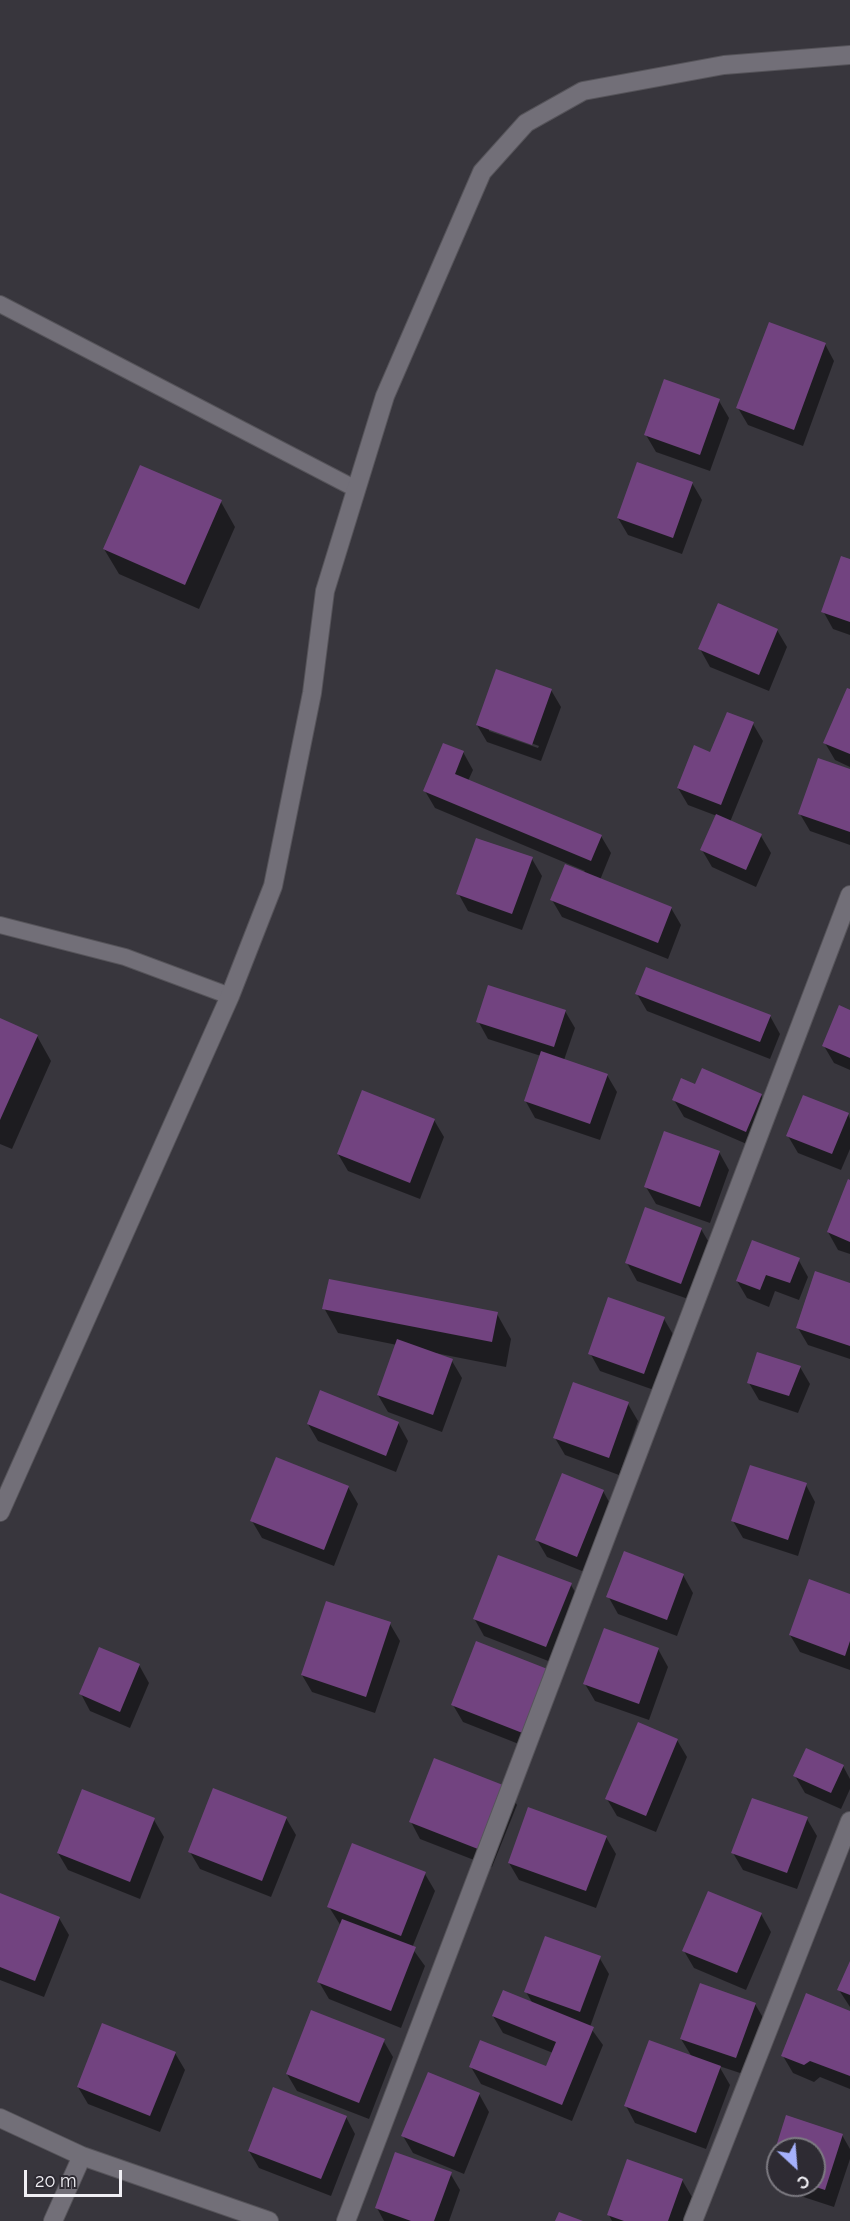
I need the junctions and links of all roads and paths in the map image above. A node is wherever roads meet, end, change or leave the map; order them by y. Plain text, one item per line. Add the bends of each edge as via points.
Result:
1 (850, 55) edge
2 (0, 304) edge
3 (357, 489) junction
4 (850, 895) edge
5 (0, 925) edge
6 (230, 996) junction
7 (0, 1512) edge
8 (850, 1821) edge
9 (0, 2118) edge
10 (82, 2156) junction
11 (53, 2221) edge
12 (269, 2221) edge
13 (346, 2221) edge
14 (693, 2221) edge

1 - 3 street via 724,65 583,91 526,123 482,172 386,396
2 - 3 lane
3 - 6 street via 326,591 312,693 273,886
4 - 13 street
5 - 6 lane via 125,957
6 - 7 street
8 - 14 street
9 - 10 street
10 - 11 street
10 - 12 street

